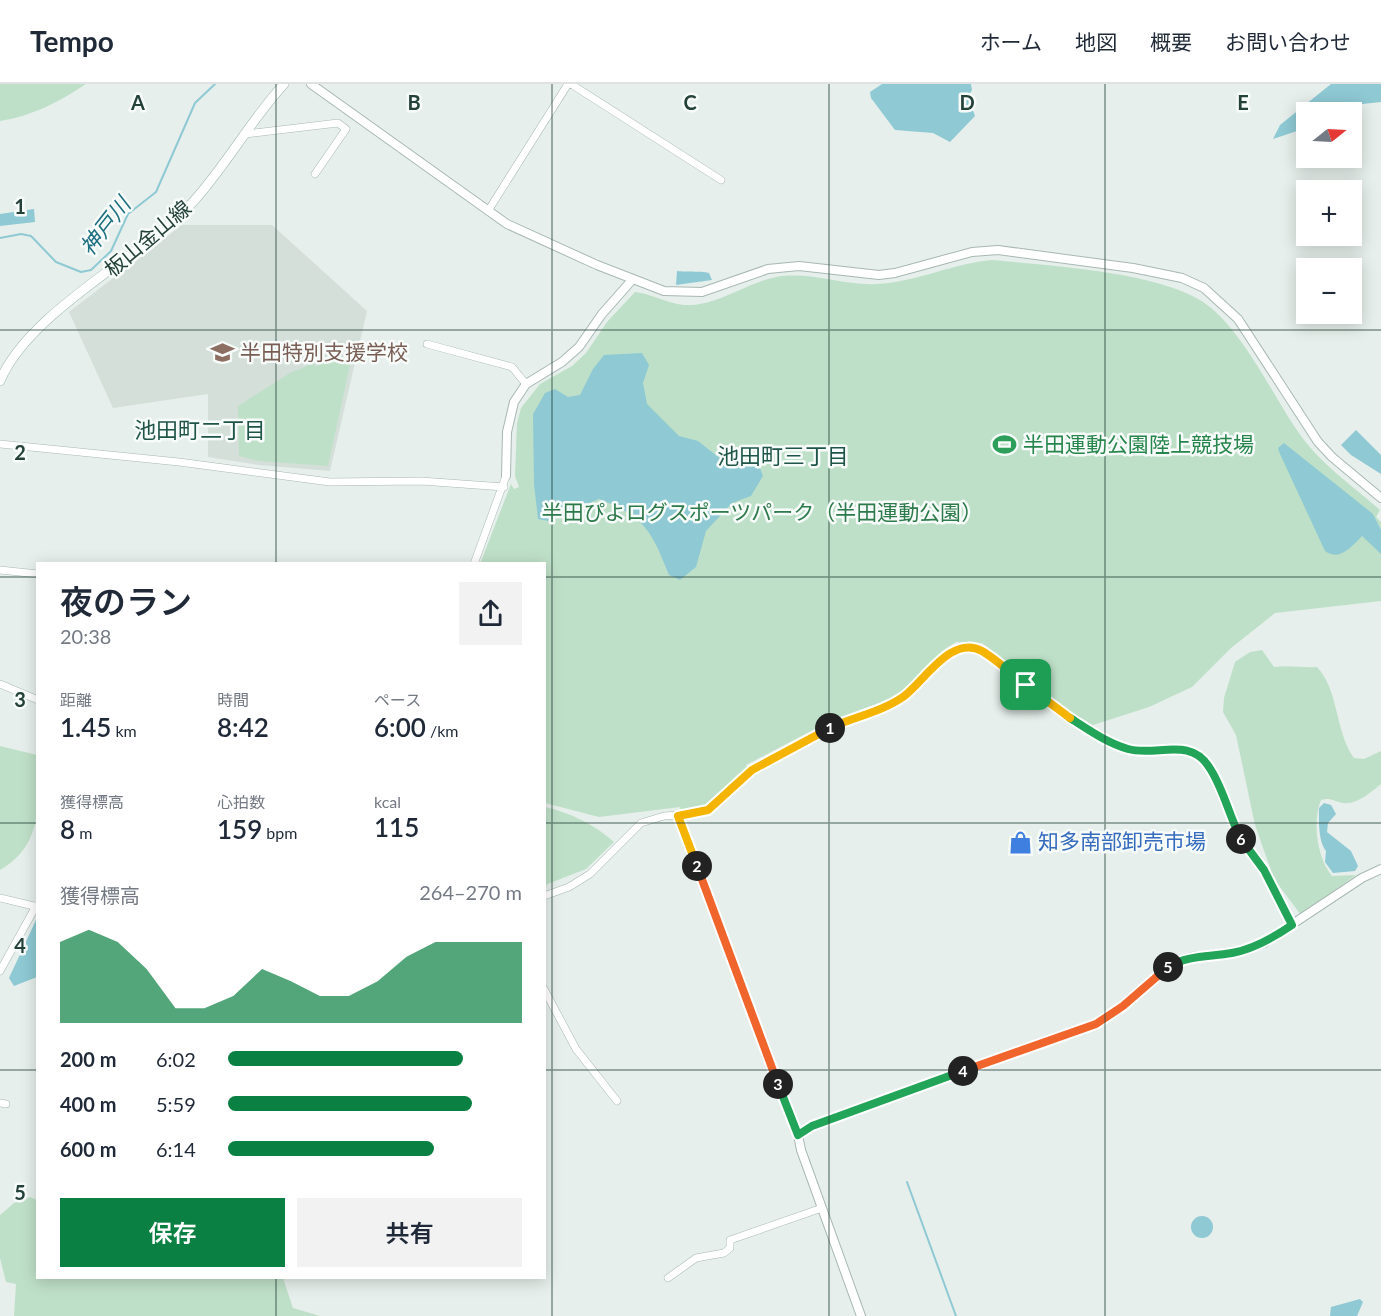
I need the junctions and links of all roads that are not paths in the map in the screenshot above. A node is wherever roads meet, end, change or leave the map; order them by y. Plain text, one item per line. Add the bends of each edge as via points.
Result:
1 (284, 84) edge
2 (311, 84) edge
3 (570, 84) edge
4 (245, 134) junction
5 (315, 174) dead end
6 (721, 180) dead end
7 (488, 211) junction
8 (632, 280) junction
9 (427, 344) dead end
10 (0, 381) edge
11 (526, 384) junction
12 (0, 444) edge
13 (506, 476) joint
14 (504, 487) junction
15 (1381, 498) edge
16 (475, 562) edge
17 (0, 570) edge
18 (36, 574) edge
19 (0, 684) edge
20 (36, 699) edge
21 (678, 816) junction
22 (1381, 869) edge
23 (546, 895) edge
24 (0, 898) edge
25 (36, 907) edge
26 (36, 909) edge
27 (1292, 925) junction
28 (0, 971) edge
29 (546, 993) edge
30 (617, 1101) dead end
31 (798, 1135) junction
32 (822, 1208) junction
33 (668, 1278) dead end
34 (861, 1316) edge

1 - 4 main road, 板山金山線
2 - 7 street
3 - 6 street
3 - 7 street
4 - 5 street via 338,123 346,129
4 - 10 main road, 板山金山線 via 192,203 166,228 44,323 10,361
7 - 8 street via 526,234
8 - 11 street via 571,355
8 - 15 street via 664,291 702,292 779,267 896,273 972,252 998,250 1182,278 1204,288 1238,319 1318,442
9 - 11 street via 512,367
11 - 13 street via 509,415
12 - 14 street via 330,482 421,481
13 - 14 street
14 - 16 street
17 - 18 street
19 - 20 street
21 - 23 street via 641,823 590,874
21 - 27 street via 708,810 752,770 815,735 893,703 948,654 971,648 984,653 1068,717 1112,744 1131,750 1185,749 1199,755 1210,767 1231,820 1264,870
21 - 31 street
22 - 27 street
24 - 25 street
26 - 28 street
27 - 31 street via 1247,949 1176,962 1109,1017 1082,1031 1022,1049 812,1126
29 - 30 street via 576,1049
31 - 32 street
32 - 33 street via 730,1240 730,1248 724,1253 696,1258
32 - 34 street

